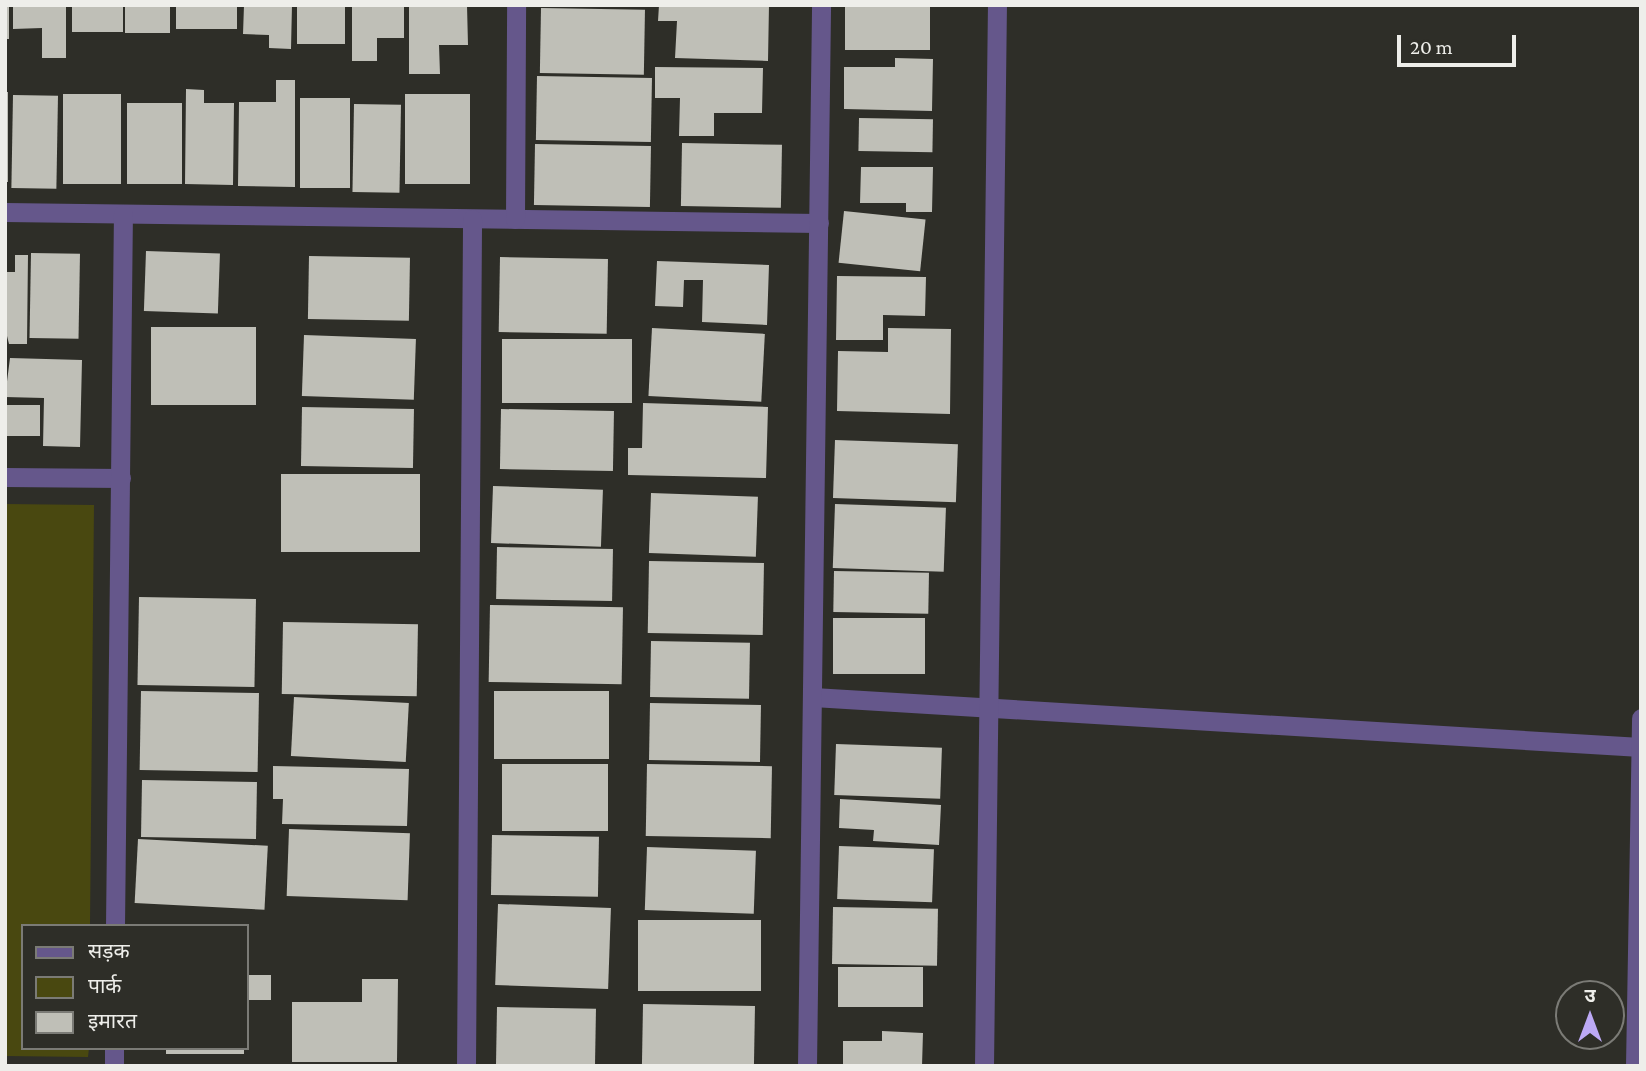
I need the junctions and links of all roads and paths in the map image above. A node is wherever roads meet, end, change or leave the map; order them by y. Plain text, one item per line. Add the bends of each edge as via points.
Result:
1 (516, 5) edge
2 (821, 5) edge
3 (997, 5) edge
4 (5, 212) edge
5 (123, 214) junction
6 (472, 219) junction
7 (514, 219) junction
8 (819, 223) junction
9 (5, 477) edge
10 (121, 478) junction
11 (813, 697) junction
12 (988, 707) junction
13 (1641, 718) edge
14 (1640, 747) edge
15 (1640, 809) edge
16 (116, 924) edge
17 (466, 1066) edge
18 (807, 1066) edge
19 (984, 1066) edge
20 (1635, 1066) edge

1 - 7 street
2 - 8 street
3 - 12 street
4 - 5 street
5 - 6 street
5 - 10 street
6 - 7 street
6 - 17 street
7 - 8 street
8 - 11 street
9 - 10 street
10 - 16 street
11 - 12 street
11 - 18 street
12 - 14 street
12 - 19 street
13 - 14 street
14 - 15 street
15 - 20 street

